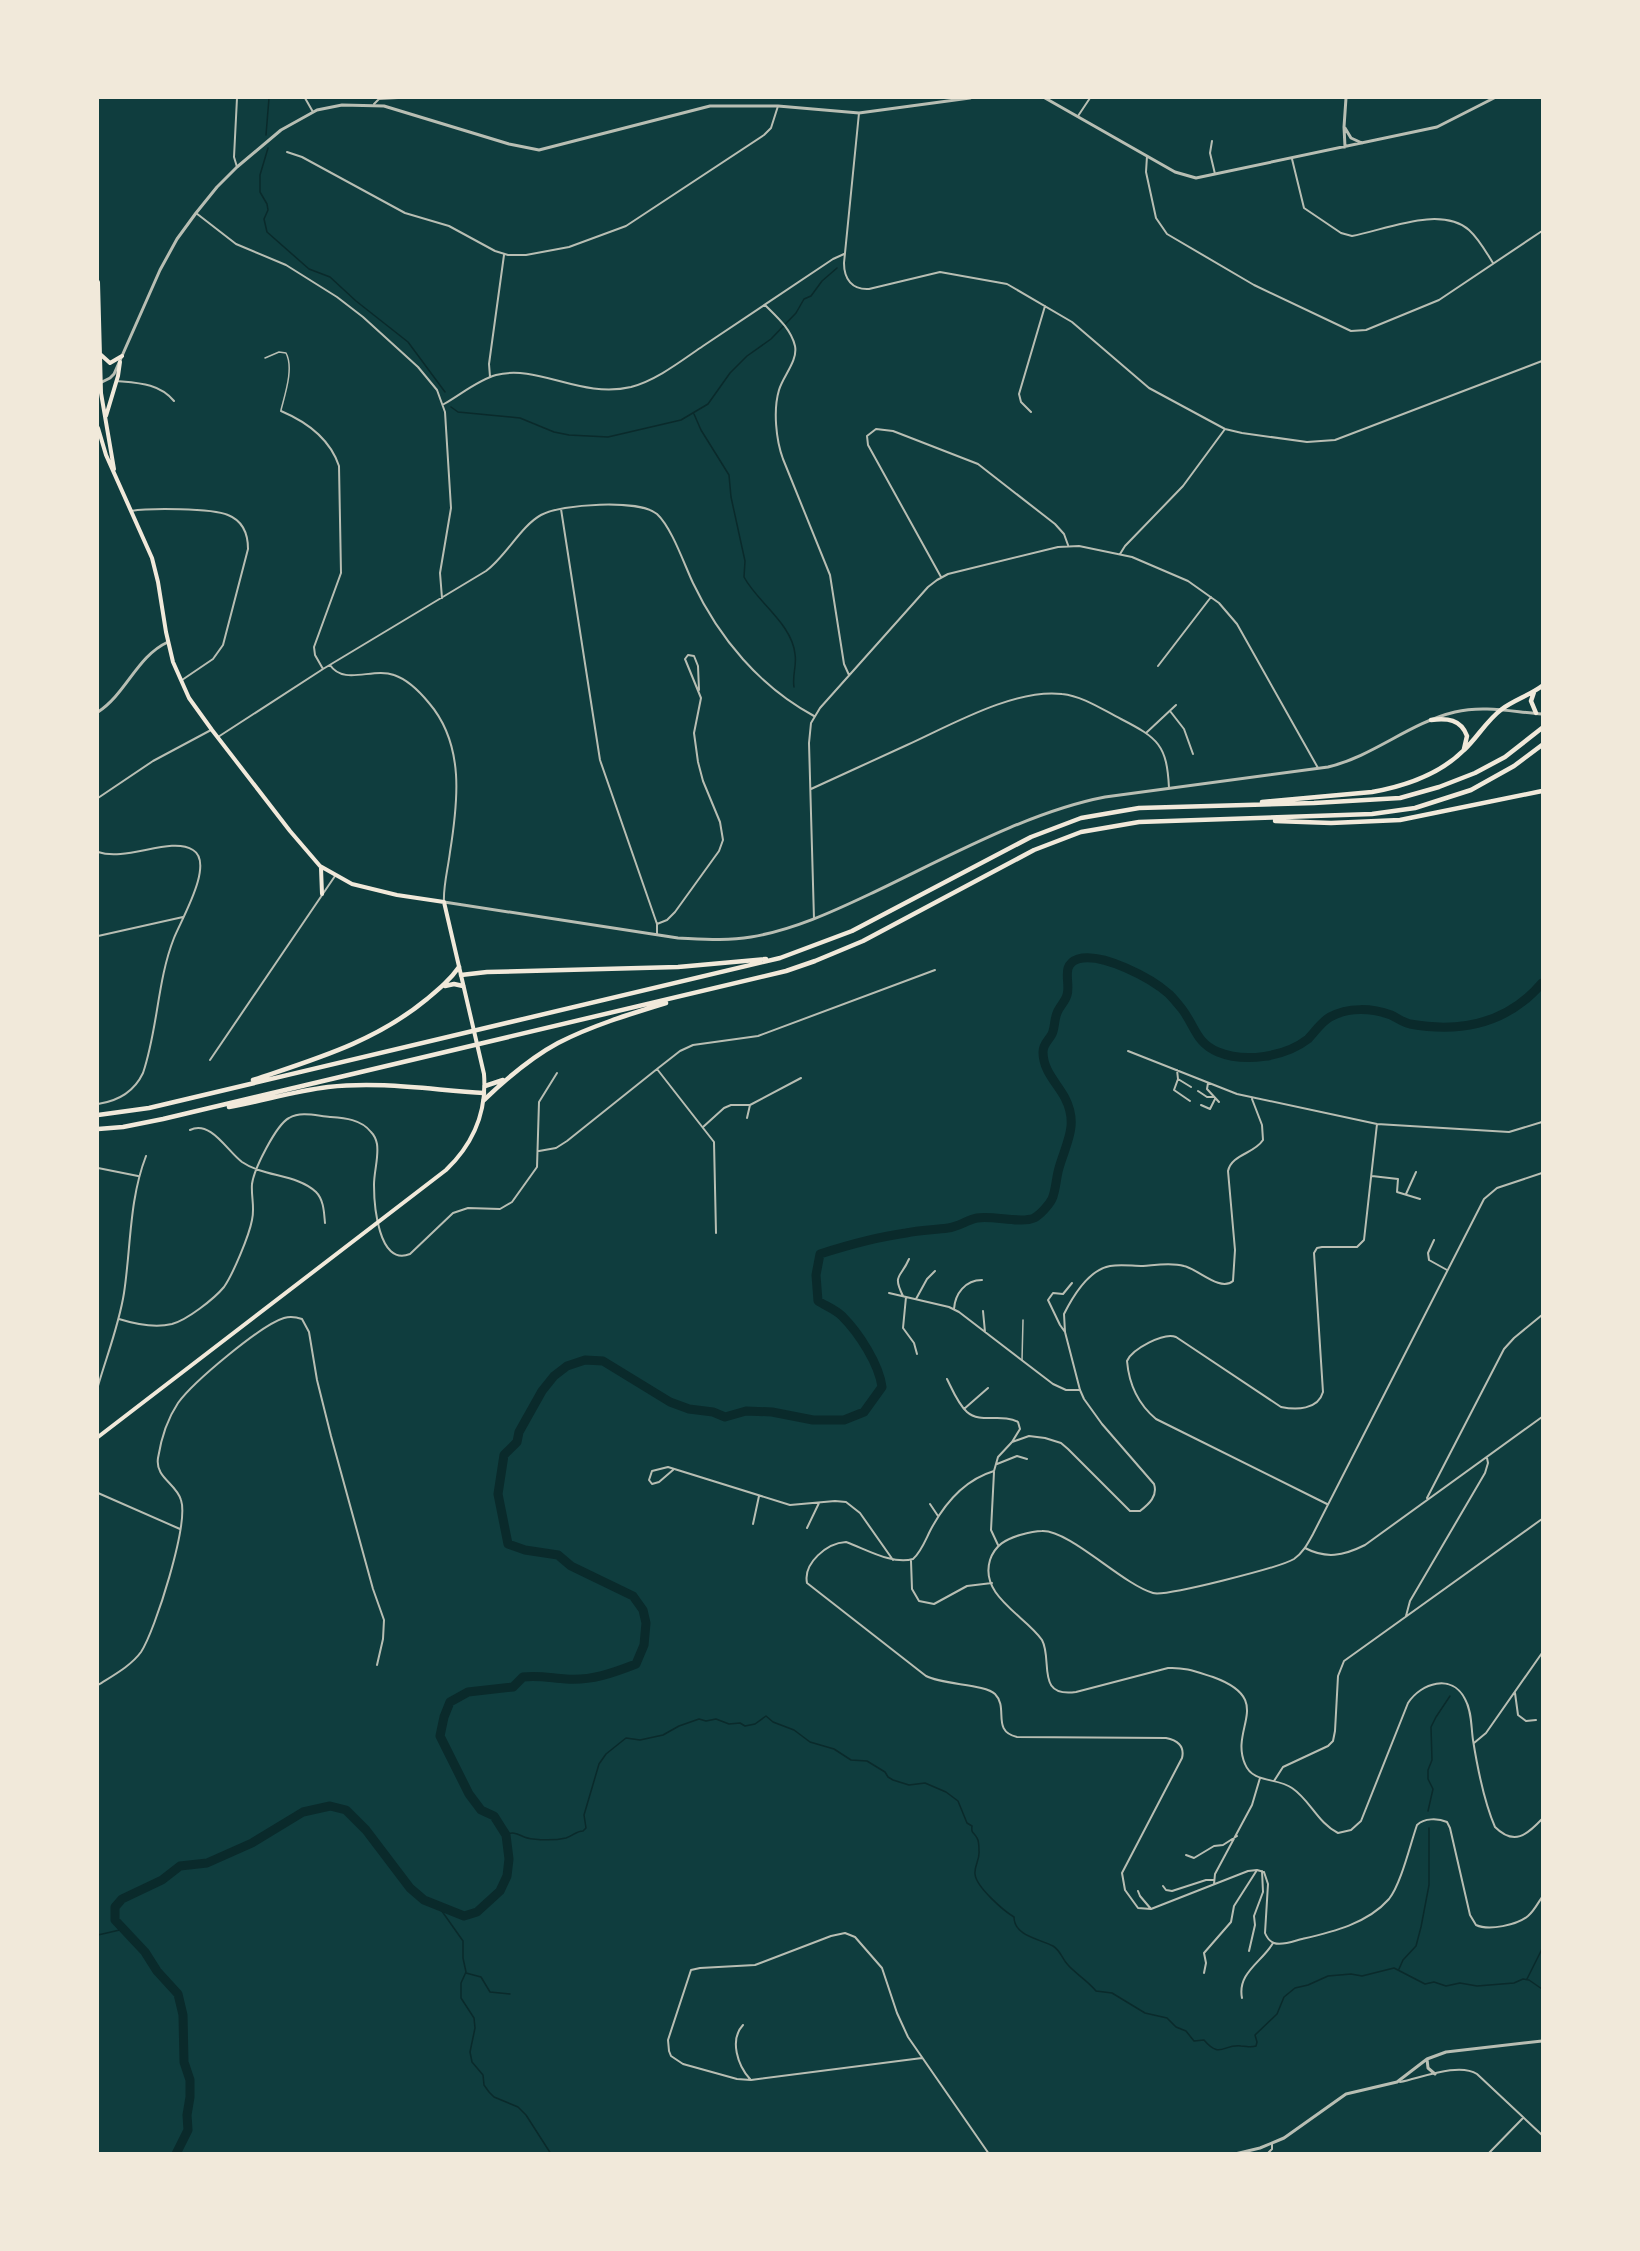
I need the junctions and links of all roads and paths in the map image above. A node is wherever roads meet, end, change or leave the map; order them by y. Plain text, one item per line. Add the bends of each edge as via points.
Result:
1 (237, 98) edge
2 (305, 98) edge
3 (398, 98) edge
4 (969, 98) edge
5 (1045, 98) edge
6 (1090, 98) edge
7 (1346, 98) edge
8 (1494, 98) edge
9 (374, 104) junction
10 (778, 106) junction
11 (313, 112) junction
12 (859, 113) junction
13 (1078, 116) junction
14 (1344, 127) junction
15 (1212, 141) dead end
16 (1364, 143) junction
17 (1345, 147) junction
18 (287, 152) dead end
19 (1147, 156) junction
20 (1292, 159) junction
21 (237, 167) junction
22 (1215, 174) junction
23 (196, 213) junction
24 (1542, 231) edge
25 (504, 254) junction
26 (844, 254) junction
27 (1493, 263) junction
28 (98, 282) edge
29 (765, 305) junction
30 (1045, 306) junction
31 (98, 338) edge
32 (99, 353) junction
33 (122, 356) junction
34 (265, 358) dead end
35 (120, 362) junction
36 (1542, 362) edge
37 (490, 377) junction
38 (116, 381) junction
39 (99, 384) edge
40 (174, 401) dead end
41 (444, 404) junction
42 (281, 411) joint
43 (1030, 412) dead end
44 (105, 422) junction
45 (98, 428) edge
46 (1225, 429) junction
47 (114, 470) junction
48 (561, 509) junction
49 (130, 511) junction
50 (1068, 545) junction
51 (1120, 554) junction
52 (941, 577) junction
53 (1211, 597) junction
54 (442, 598) junction
55 (168, 642) junction
56 (330, 665) junction
57 (1158, 666) dead end
58 (323, 669) junction
59 (849, 675) junction
60 (180, 681) junction
61 (1542, 686) edge
62 (699, 690) junction
63 (1534, 692) junction
64 (1176, 705) dead end
65 (1501, 709) junction
66 (1170, 711) junction
67 (98, 712) edge
68 (1539, 713) edge
69 (814, 716) junction
70 (1431, 720) junction
71 (1542, 728) edge
72 (212, 730) junction
73 (1146, 733) junction
74 (218, 737) junction
75 (1542, 745) edge
76 (1464, 751) junction
77 (1193, 754) dead end
78 (1318, 768) junction
79 (812, 789) junction
80 (1169, 790) junction
81 (1542, 790) edge
82 (98, 798) edge
83 (1206, 806) junction
84 (1254, 819) junction
85 (98, 852) edge
86 (320, 866) junction
87 (335, 876) junction
88 (322, 894) junction
89 (444, 902) junction
90 (183, 917) junction
91 (814, 919) junction
92 (657, 924) junction
93 (657, 935) junction
94 (98, 936) edge
95 (780, 958) junction
96 (459, 967) junction
97 (935, 970) dead end
98 (461, 975) junction
99 (463, 986) junction
100 (442, 987) junction
101 (721, 987) junction
102 (1128, 1051) dead end
103 (210, 1060) dead end
104 (657, 1069) junction
105 (1176, 1070) junction
106 (557, 1073) dead end
107 (510, 1076) junction
108 (801, 1078) dead end
109 (1178, 1079) junction
110 (1208, 1083) junction
111 (485, 1086) junction
112 (1191, 1087) dead end
113 (225, 1090) junction
114 (1198, 1091) dead end
115 (484, 1093) junction
116 (1214, 1098) junction
117 (1252, 1099) junction
118 (484, 1100) junction
119 (1190, 1101) dead end
120 (1219, 1102) dead end
121 (98, 1104) edge
122 (750, 1105) junction
123 (1201, 1105) dead end
124 (183, 1114) junction
125 (98, 1115) edge
126 (747, 1118) dead end
127 (1542, 1122) edge
128 (1377, 1124) junction
129 (703, 1127) junction
130 (98, 1129) edge
131 (190, 1130) dead end
132 (538, 1151) junction
133 (146, 1156) dead end
134 (98, 1168) edge
135 (257, 1168) junction
136 (1416, 1172) dead end
137 (1542, 1173) edge
138 (138, 1176) junction
139 (1372, 1176) junction
140 (1406, 1194) junction
141 (1420, 1199) dead end
142 (378, 1222) junction
143 (325, 1223) dead end
144 (716, 1233) dead end
145 (1434, 1240) dead end
146 (909, 1259) dead end
147 (1447, 1270) junction
148 (935, 1271) dead end
149 (982, 1280) dead end
150 (1072, 1283) dead end
151 (889, 1293) dead end
152 (905, 1297) junction
153 (916, 1299) junction
154 (954, 1309) junction
155 (983, 1311) dead end
156 (1542, 1315) edge
157 (119, 1319) junction
158 (1023, 1320) dead end
159 (986, 1332) junction
160 (1065, 1332) junction
161 (917, 1354) dead end
162 (1022, 1361) junction
163 (947, 1379) dead end
164 (98, 1386) edge
165 (988, 1388) dead end
166 (1080, 1390) junction
167 (964, 1409) junction
168 (1542, 1417) edge
169 (98, 1437) edge
170 (1012, 1442) junction
171 (1487, 1458) junction
172 (1027, 1459) dead end
173 (996, 1464) junction
174 (672, 1470) junction
175 (994, 1471) junction
176 (98, 1493) edge
177 (759, 1496) junction
178 (1426, 1501) junction
179 (819, 1503) junction
180 (930, 1504) dead end
181 (1328, 1504) junction
182 (938, 1516) junction
183 (1542, 1519) edge
184 (753, 1524) dead end
185 (807, 1528) dead end
186 (180, 1529) junction
187 (998, 1545) junction
188 (1305, 1548) junction
189 (893, 1560) junction
190 (911, 1560) junction
191 (992, 1583) junction
192 (1406, 1617) junction
193 (1542, 1653) edge
194 (377, 1665) dead end
195 (98, 1685) edge
196 (1515, 1693) junction
197 (1536, 1720) dead end
198 (1474, 1743) junction
199 (1260, 1778) junction
200 (1274, 1781) junction
201 (1542, 1819) edge
202 (1237, 1836) junction
203 (1186, 1855) dead end
204 (1257, 1870) junction
205 (1262, 1871) junction
206 (1213, 1880) junction
207 (1214, 1884) junction
208 (1163, 1886) dead end
209 (1138, 1891) dead end
210 (1542, 1897) edge
211 (1151, 1909) junction
212 (1273, 1943) junction
213 (1249, 1951) dead end
214 (1204, 1973) dead end
215 (1242, 1998) dead end
216 (743, 2025) dead end
217 (1542, 2041) edge
218 (922, 2058) junction
219 (1427, 2059) junction
220 (1435, 2074) junction
221 (751, 2080) junction
222 (1397, 2082) junction
223 (1523, 2118) junction
224 (1542, 2135) edge
225 (1272, 2143) junction
226 (989, 2154) edge
227 (1235, 2154) edge
228 (1268, 2154) edge
229 (1488, 2154) edge

1 - 21 street
2 - 11 street
3 - 9 street via 379,99
4 - 12 street
5 - 13 street
6 - 13 street
7 - 14 street
8 - 16 street via 1443,125
9 - 10 street via 539,150 704,107
9 - 11 street via 342,105
10 - 12 street
10 - 25 street via 771,128 764,135 626,226 560,250
11 - 21 street via 281,130
12 - 26 street
13 - 19 street
14 - 16 street via 1353,139
14 - 17 street
15 - 22 street via 1210,153
16 - 17 street
17 - 20 street
18 - 25 street via 398,210 449,226
19 - 22 street via 1185,176
19 - 27 street via 1146,172 1154,211 1167,234 1254,285 1351,331 1366,330 1440,300
20 - 22 street
20 - 27 street via 1304,208 1341,233 1352,236 1430,218 1446,219 1469,230
21 - 23 street
23 - 33 street via 165,261
23 - 41 street via 236,244 292,268 363,317 418,367
24 - 27 street
25 - 37 street
26 - 29 street
26 - 30 street via 845,274 858,288 946,273 1007,284
28 - 31 main road
29 - 37 street via 634,386 597,390 520,374
29 - 59 street via 790,332 795,348 778,394 778,441 830,575
30 - 43 street via 1019,394
30 - 46 street via 1083,330 1143,383
31 - 32 main road
32 - 33 main road via 110,363
32 - 39 main road
33 - 35 street
34 - 42 lane via 282,352 288,357
35 - 38 main road
35 - 39 street via 113,376
36 - 46 street via 1328,442
37 - 41 street
38 - 40 street via 151,385 165,390
38 - 44 main road
39 - 44 main road
41 - 54 street via 451,508 440,573
42 - 58 street via 323,437 339,466 341,573 314,647
44 - 47 main road
45 - 47 main road
46 - 51 street via 1183,486
47 - 49 main road
48 - 54 street via 536,518 492,566
48 - 69 street via 636,506 655,512 669,531 708,612 730,642 768,686
48 - 92 street via 600,760
49 - 55 main road via 155,570
49 - 60 street via 228,514 246,534 248,549 219,651
50 - 51 street
50 - 52 street
50 - 52 street via 1055,524 978,464 893,431 876,429 867,436 868,445
51 - 53 street via 1188,581
52 - 59 street
53 - 57 street
53 - 78 street via 1240,630
54 - 56 street
55 - 60 main road
55 - 67 street via 151,653
56 - 58 street
56 - 89 street via 342,676 383,672 398,676 421,694 443,724 455,763 457,788
58 - 74 street
59 - 69 street
60 - 72 main road
61 - 63 highway
62 - 62 street via 696,659 688,655 686,661
62 - 92 street via 695,749 720,822 723,844 675,912
63 - 65 highway
63 - 68 highway via 1531,701
64 - 66 street
65 - 68 street
65 - 70 street via 1457,711
65 - 76 highway
66 - 73 street
66 - 77 street via 1184,729
69 - 79 street via 809,733
70 - 76 highway via 1447,719 1461,725 1467,736
70 - 78 street via 1361,756
71 - 83 highway via 1486,767 1415,794 1372,801
72 - 74 main road
72 - 82 street via 153,760
73 - 79 street via 1075,697 1041,694 980,712
73 - 80 street via 1164,753
74 - 86 main road
75 - 84 highway via 1487,782 1436,803 1372,814
76 - 83 highway via 1431,774 1390,789
78 - 80 street
79 - 91 street
80 - 91 street via 1105,797 1063,807
81 - 84 highway via 1400,820 1331,823
83 - 95 highway via 1124,809 1063,823 852,931
84 - 101 highway via 1139,822 1081,832 1034,850 839,952
85 - 90 street via 117,855 176,846 193,850 200,859 200,873
86 - 87 main road
86 - 88 main road
87 - 88 street
87 - 89 main road via 380,892
88 - 103 street
89 - 93 street
89 - 96 main road
90 - 94 street
90 - 121 street via 170,950 143,1073 136,1086 123,1096
91 - 93 street via 749,938 706,940
92 - 93 street
95 - 98 highway via 678,967
95 - 113 highway
96 - 98 main road
96 - 100 highway
97 - 104 street via 758,1036 686,1047
98 - 99 main road
99 - 100 highway
99 - 111 main road
100 - 113 highway via 406,1016 348,1048
101 - 107 highway via 598,1026 559,1043
101 - 124 highway
102 - 105 street
104 - 129 street
104 - 132 street via 567,1141 556,1148
105 - 109 street
105 - 110 street
106 - 132 street via 539,1102
107 - 111 highway
107 - 118 highway
108 - 122 street
109 - 112 street
109 - 119 street via 1174,1090
110 - 116 street via 1207,1089
110 - 117 street
111 - 115 main road
113 - 125 highway
114 - 116 street
115 - 118 main road
115 - 124 highway via 409,1085 326,1087
116 - 120 street
116 - 123 street via 1210,1109
117 - 128 street
117 - 160 street via 1263,1140 1232,1162 1228,1171 1235,1250 1233,1281 1222,1285 1177,1264 1106,1267 1090,1277 1066,1310
118 - 142 main road via 475,1133 459,1157
122 - 126 street
122 - 129 street via 728,1106
124 - 130 highway
127 - 128 street via 1509,1132
128 - 139 street
129 - 144 street via 715,1145
131 - 135 street via 206,1130 240,1160
132 - 142 street via 535,1172 509,1205 453,1213 407,1255 399,1256 388,1249
133 - 138 street
134 - 138 street
135 - 142 street via 279,1126 291,1117 303,1115 360,1123 372,1133 377,1144 374,1185
135 - 143 street via 314,1190 322,1201
135 - 157 street via 252,1184 251,1228 220,1290 175,1323 139,1324
136 - 140 street
137 - 147 street via 1487,1195
138 - 157 street
139 - 140 street via 1398,1179 1396,1191
139 - 181 street via 1362,1244 1354,1248 1322,1246 1314,1253 1323,1392 1318,1401 1301,1408 1281,1407 1169,1335 1131,1353 1127,1361 1135,1394 1156,1419
140 - 141 street
142 - 169 main road
145 - 147 street via 1429,1260
146 - 152 street via 896,1282
147 - 181 street
148 - 153 street
149 - 154 street via 960,1291
150 - 160 street via 1063,1294 1053,1293 1048,1300
151 - 152 street
152 - 153 street
152 - 161 street via 903,1328
153 - 154 street
154 - 159 street
155 - 159 street
156 - 178 street via 1504,1349
157 - 164 street
158 - 162 lane
159 - 162 street
160 - 166 street
162 - 166 street via 1062,1389
163 - 167 street
165 - 167 street
166 - 170 street via 1102,1424 1154,1484 1155,1495 1144,1508 1130,1510 1061,1443 1036,1436
167 - 170 street via 973,1416 1018,1422 1020,1429
168 - 171 street
170 - 173 street
171 - 178 street
171 - 192 street via 1485,1473 1410,1601
172 - 173 street via 1017,1456
173 - 175 street
174 - 174 street via 657,1484 649,1480 656,1469
174 - 177 street
175 - 182 street via 955,1494
175 - 187 street via 991,1530
176 - 186 street
177 - 179 street via 795,1505
177 - 184 street
178 - 188 street via 1357,1549 1324,1556
179 - 185 street
179 - 189 street via 851,1504
180 - 182 street
181 - 188 street
182 - 190 street
183 - 192 street
186 - 194 street via 181,1500 157,1463 177,1404 210,1370 276,1322 292,1317 302,1319 384,1620
186 - 195 street via 171,1574 145,1644 136,1658
187 - 188 street via 1030,1532 1055,1533 1138,1587 1156,1594 1282,1564
187 - 191 street via 989,1564
189 - 190 street
189 - 211 street via 840,1542 814,1559 807,1583 926,1676 995,1694 1003,1728 1009,1735 1166,1737 1179,1744 1182,1758 1122,1873 1134,1904 1141,1910
190 - 191 street via 912,1588 920,1601 934,1604 967,1586
191 - 199 street via 1010,1609 1041,1639 1047,1678 1058,1690 1076,1692 1182,1667 1235,1687 1247,1710 1243,1758 1248,1769
192 - 200 street via 1341,1666 1331,1744 1283,1767
193 - 196 street
196 - 197 street via 1518,1715 1526,1721
196 - 198 street via 1484,1737
198 - 200 street via 1464,1696 1443,1684 1428,1685 1408,1703 1356,1827 1338,1833 1332,1830 1297,1792
198 - 201 street via 1495,1827 1505,1835 1517,1837
199 - 200 street
199 - 202 street
202 - 203 street via 1194,1858
202 - 206 street
204 - 205 street
204 - 207 street
204 - 214 street via 1234,1906 1231,1922 1204,1953
205 - 212 street via 1268,1884 1265,1933
205 - 213 street via 1263,1892 1254,1916
206 - 207 street
206 - 208 street via 1172,1891
207 - 211 street
209 - 211 street
210 - 212 street via 1521,1920 1486,1928 1476,1925 1470,1915 1449,1825 1443,1820 1424,1821 1417,1826 1395,1888 1385,1903 1334,1932
212 - 215 street via 1243,1980
216 - 221 street via 736,2035 737,2052
217 - 219 street via 1446,2052
218 - 221 street
218 - 221 street via 901,2024 882,1968 855,1937 839,1933 755,1965 700,1968 688,1973 682,2002 670,2028 669,2052 683,2064
218 - 226 street
219 - 220 street via 1428,2068
219 - 222 street
220 - 222 street
220 - 223 street via 1461,2069 1473,2072
222 - 225 street via 1346,2094
223 - 224 street
223 - 229 street
225 - 227 street
225 - 228 street

